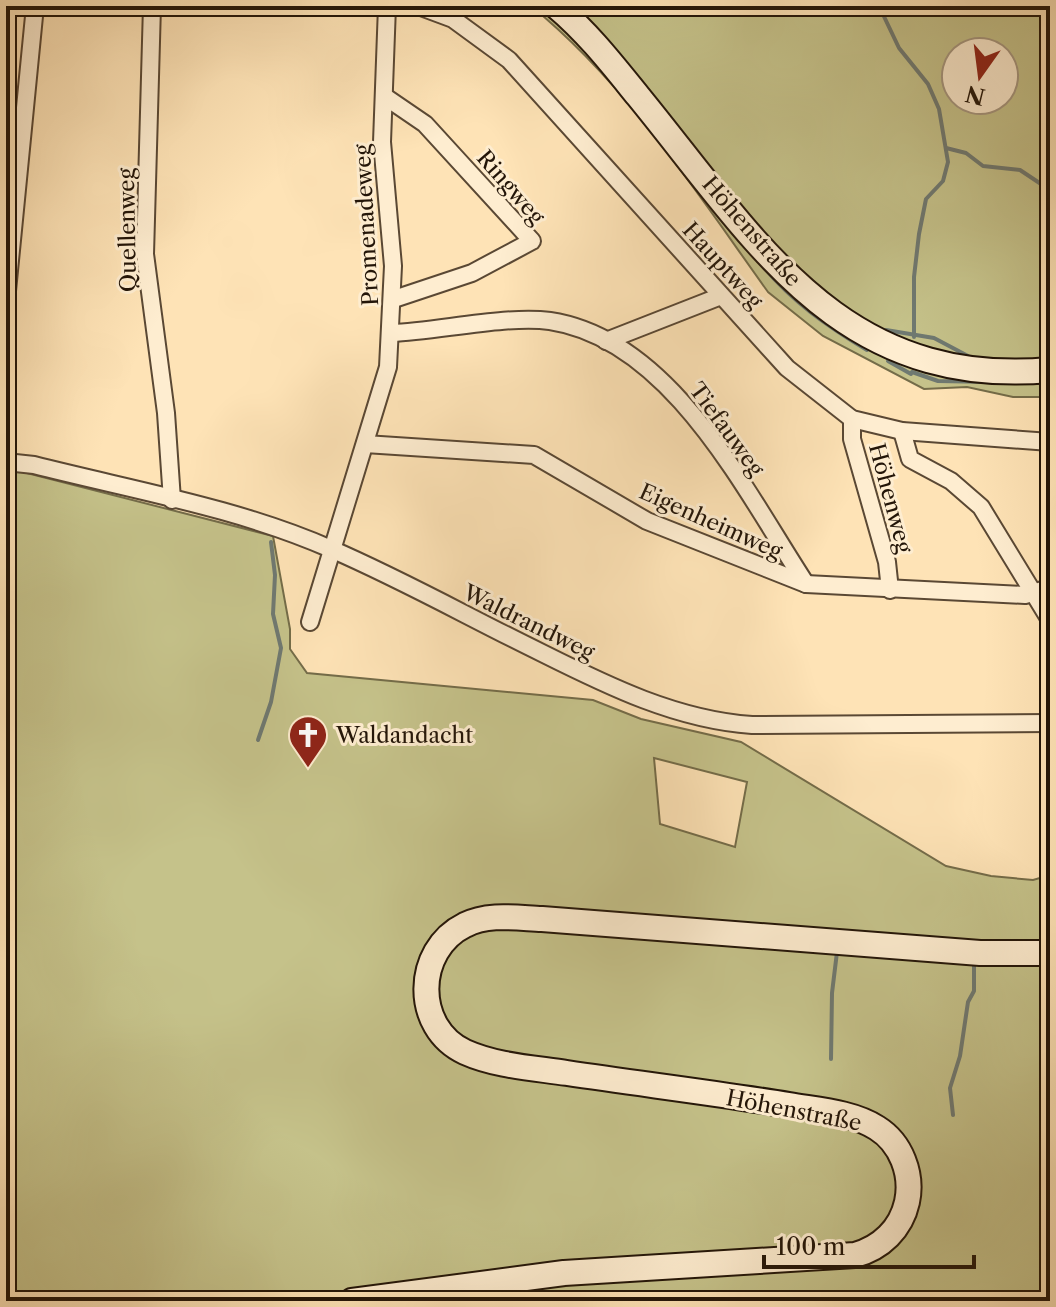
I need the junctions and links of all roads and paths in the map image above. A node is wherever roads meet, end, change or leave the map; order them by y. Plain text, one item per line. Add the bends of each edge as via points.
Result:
1 (35, 6) edge
2 (152, 6) edge
3 (387, 6) edge
4 (418, 6) edge
5 (556, 6) edge
6 (384, 96) junction
7 (721, 296) junction
8 (394, 299) junction
9 (6, 301) edge
10 (392, 333) junction
11 (606, 341) junction
12 (1050, 370) edge
13 (852, 419) junction
14 (902, 431) junction
15 (1050, 442) edge
16 (365, 444) junction
17 (6, 462) edge
18 (172, 500) junction
19 (333, 549) junction
20 (806, 584) junction
21 (890, 590) junction
22 (1042, 591) edge
23 (1050, 620) edge
24 (310, 622) dead end
25 (1050, 723) edge
26 (1050, 953) edge
27 (352, 1301) edge

1 - 9 street
2 - 18 street, Quellenweg via 145,265
3 - 6 street, Promenadeweg
4 - 7 street, Hauptweg via 453,19 509,60
5 - 12 street, Höhenstraße via 601,48 783,272 840,320 878,342 939,364 993,372
6 - 8 street, Promenadeweg via 382,142
6 - 8 street, Ringweg via 425,124 532,241 472,273
7 - 11 street
7 - 13 street, Hauptweg via 787,368
8 - 10 street, Promenadeweg
10 - 11 street, Tiefauweg via 529,320 576,328
10 - 16 street, Promenadeweg via 388,367
11 - 20 street, Tiefauweg via 645,365 691,411
13 - 14 street, Hauptweg
13 - 21 street, Höhenweg via 852,439
14 - 15 street, Hauptweg
14 - 22 street via 910,459 951,481 981,507
16 - 19 street, Promenadeweg
16 - 20 street, Eigenheimweg via 534,455 647,521
17 - 18 street, Waldrandweg
18 - 19 street, Waldrandweg via 283,529
19 - 24 street, Promenadeweg
19 - 25 street, Waldrandweg via 591,678 653,704 716,721
20 - 21 street, Eigenheimweg
21 - 22 street, Eigenheimweg
22 - 23 street
26 - 27 street, Höhenstraße via 980,953 557,920 487,918 461,927 444,940 427,973 427,1004 438,1029 464,1052 867,1122 888,1137 903,1159 906,1206 883,1241 855,1255 595,1270

